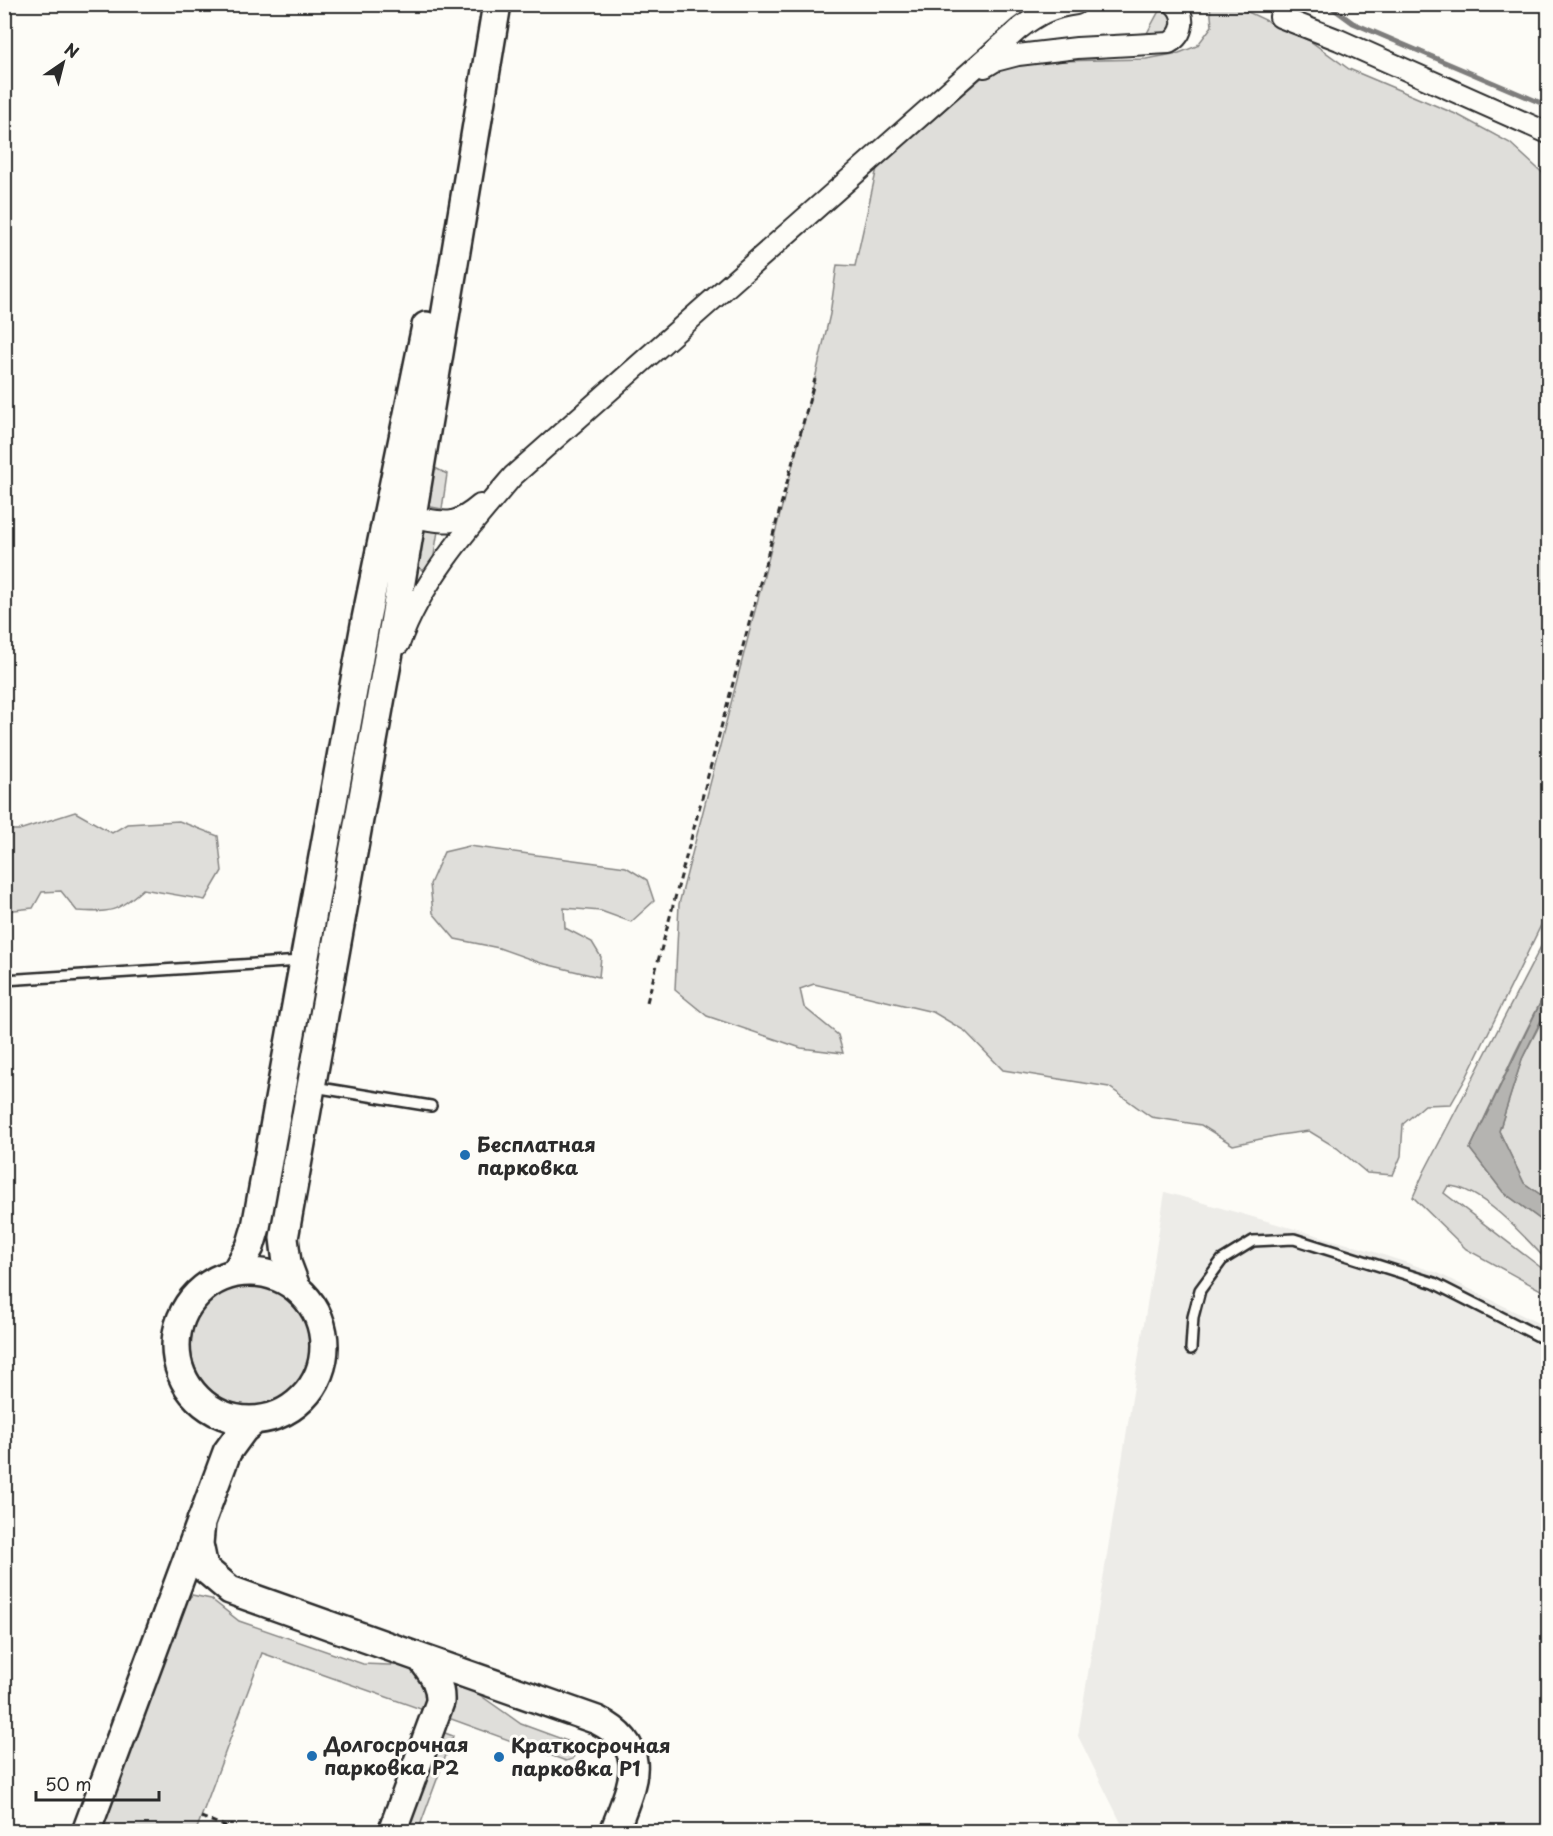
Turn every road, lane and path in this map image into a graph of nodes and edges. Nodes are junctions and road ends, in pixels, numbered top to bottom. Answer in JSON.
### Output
{"nodes":[{"id":1,"x":495,"y":4,"type":"edge"},
{"id":2,"x":1076,"y":4,"type":"edge"},
{"id":3,"x":1174,"y":4,"type":"edge"},
{"id":4,"x":1280,"y":17,"type":"dead end"},
{"id":5,"x":917,"y":120,"type":"junction"},
{"id":6,"x":1548,"y":133,"type":"edge"},
{"id":7,"x":815,"y":378,"type":"dead end"},
{"id":8,"x":513,"y":476,"type":"junction"},
{"id":9,"x":412,"y":517,"type":"junction"},
{"id":10,"x":366,"y":619,"type":"junction"},
{"id":11,"x":400,"y":625,"type":"junction"},
{"id":12,"x":305,"y":961,"type":"junction"},
{"id":13,"x":4,"y":980,"type":"edge"},
{"id":14,"x":647,"y":1002,"type":"dead end"},
{"id":15,"x":311,"y":1086,"type":"junction"},
{"id":16,"x":431,"y":1106,"type":"dead end"},
{"id":17,"x":235,"y":1273,"type":"junction"},
{"id":18,"x":296,"y":1287,"type":"junction"},
{"id":19,"x":1548,"y":1341,"type":"edge"},
{"id":20,"x":1191,"y":1349,"type":"dead end"},
{"id":21,"x":212,"y":1410,"type":"junction"},
{"id":22,"x":255,"y":1420,"type":"junction"},
{"id":23,"x":227,"y":1452,"type":"junction"},
{"id":24,"x":201,"y":1521,"type":"junction"},
{"id":25,"x":421,"y":1658,"type":"junction"},
{"id":26,"x":201,"y":1817,"type":"dead end"},
{"id":27,"x":86,"y":1832,"type":"edge"},
{"id":28,"x":240,"y":1832,"type":"edge"},
{"id":29,"x":392,"y":1832,"type":"edge"},
{"id":30,"x":614,"y":1832,"type":"edge"}],
"edges":[{"from":1,"to":9,"type":"main road"},
{"from":1,"to":10,"type":"main road"},
{"from":2,"to":5,"type":"street"},
{"from":3,"to":5,"type":"street"},
{"from":4,"to":6,"type":"street"},
{"from":5,"to":8,"type":"street"},
{"from":7,"to":14,"type":"path"},
{"from":8,"to":9,"type":"street"},
{"from":8,"to":11,"type":"street"},
{"from":9,"to":11,"type":"main road"},
{"from":10,"to":11,"type":"main road"},
{"from":10,"to":12,"type":"main road"},
{"from":11,"to":15,"type":"main road"},
{"from":12,"to":13,"type":"lane"},
{"from":12,"to":17,"type":"main road"},
{"from":15,"to":16,"type":"lane"},
{"from":15,"to":18,"type":"main road"},
{"from":17,"to":18,"type":"main road"},
{"from":17,"to":21,"type":"main road"},
{"from":18,"to":22,"type":"main road"},
{"from":19,"to":20,"type":"lane"},
{"from":21,"to":22,"type":"main road"},
{"from":21,"to":23,"type":"main road"},
{"from":22,"to":23,"type":"main road"},
{"from":23,"to":24,"type":"main road"},
{"from":24,"to":25,"type":"main road"},
{"from":24,"to":27,"type":"main road"},
{"from":25,"to":29,"type":"main road"},
{"from":25,"to":30,"type":"main road"},
{"from":26,"to":28,"type":"path"}]}
